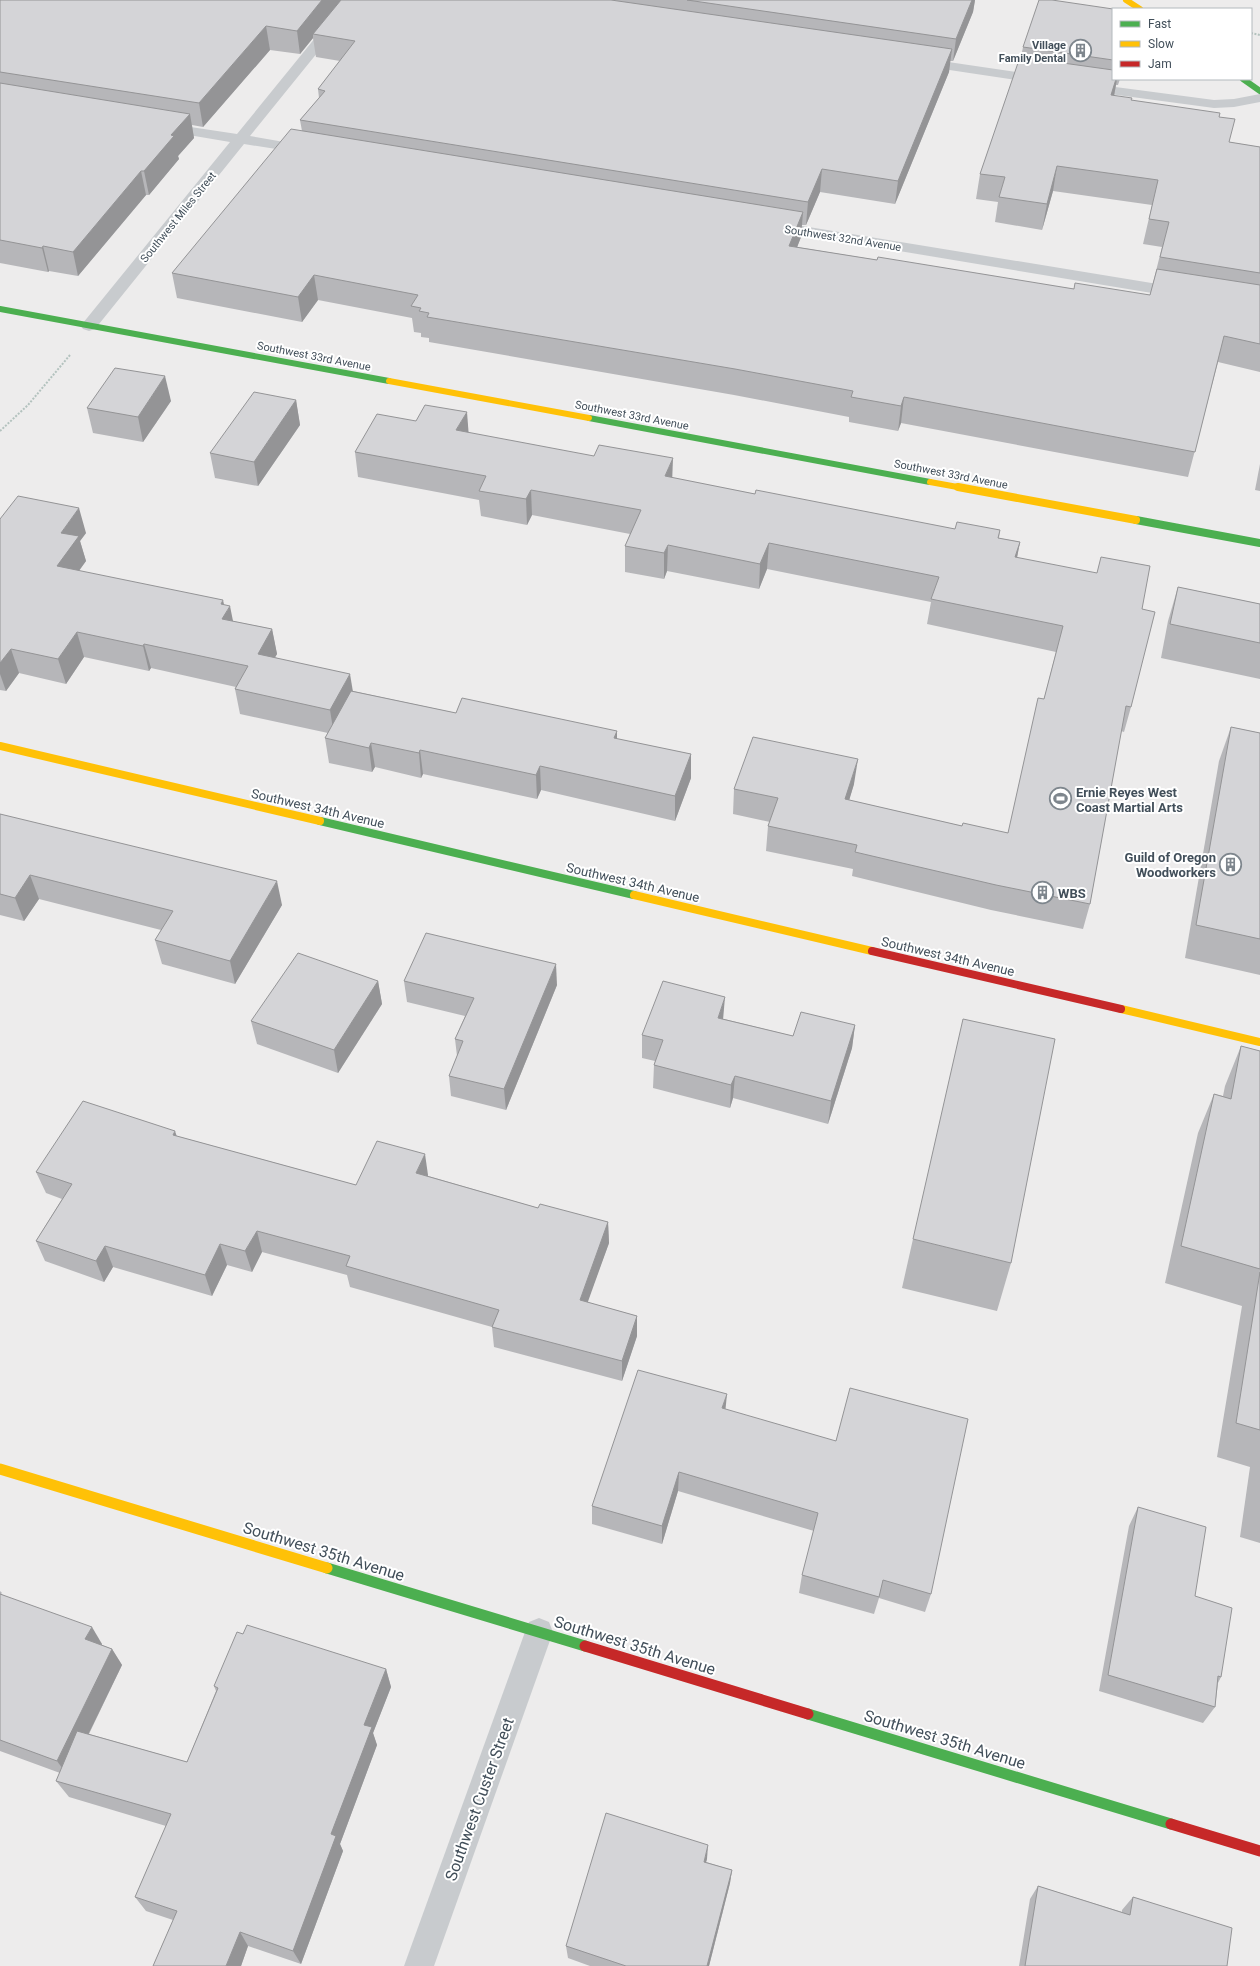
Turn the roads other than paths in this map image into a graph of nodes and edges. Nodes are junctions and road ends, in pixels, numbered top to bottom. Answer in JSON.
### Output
{"nodes":[{"id":1,"x":353,"y":0,"type":"edge"},
{"id":2,"x":1126,"y":0,"type":"edge"},
{"id":3,"x":1138,"y":8,"type":"edge"},
{"id":4,"x":905,"y":60,"type":"edge"},
{"id":5,"x":1244,"y":80,"type":"edge"},
{"id":6,"x":1058,"y":83,"type":"edge"},
{"id":7,"x":1073,"y":85,"type":"edge"},
{"id":8,"x":1260,"y":91,"type":"edge"},
{"id":9,"x":1260,"y":98,"type":"edge"},
{"id":10,"x":148,"y":124,"type":"edge"},
{"id":11,"x":241,"y":139,"type":"junction"},
{"id":12,"x":320,"y":152,"type":"edge"},
{"id":13,"x":759,"y":224,"type":"edge"},
{"id":14,"x":1198,"y":296,"type":"edge"},
{"id":15,"x":0,"y":309,"type":"edge"},
{"id":16,"x":89,"y":326,"type":"junction"},
{"id":17,"x":1260,"y":543,"type":"edge"},
{"id":18,"x":0,"y":746,"type":"edge"},
{"id":19,"x":1260,"y":1042,"type":"edge"},
{"id":20,"x":0,"y":1469,"type":"edge"},
{"id":21,"x":539,"y":1632,"type":"junction"},
{"id":22,"x":1260,"y":1851,"type":"edge"},
{"id":23,"x":419,"y":1966,"type":"edge"}],
"edges":[{"from":1,"to":11,"type":"street","name":"Southwest Miles Street"},
{"from":2,"to":3,"type":"street"},
{"from":4,"to":6,"type":"street"},
{"from":5,"to":8,"type":"street"},
{"from":7,"to":9,"type":"street"},
{"from":10,"to":11,"type":"street"},
{"from":11,"to":12,"type":"street"},
{"from":11,"to":16,"type":"street","name":"Southwest Miles Street"},
{"from":13,"to":14,"type":"street","name":"Southwest 32nd Avenue"},
{"from":15,"to":16,"type":"street","name":"Southwest 33rd Avenue"},
{"from":16,"to":17,"type":"street","name":"Southwest 33rd Avenue"},
{"from":18,"to":19,"type":"street","name":"Southwest 34th Avenue"},
{"from":20,"to":21,"type":"street","name":"Southwest 35th Avenue"},
{"from":21,"to":22,"type":"street","name":"Southwest 35th Avenue"},
{"from":21,"to":23,"type":"street","name":"Southwest Custer Street"}]}
